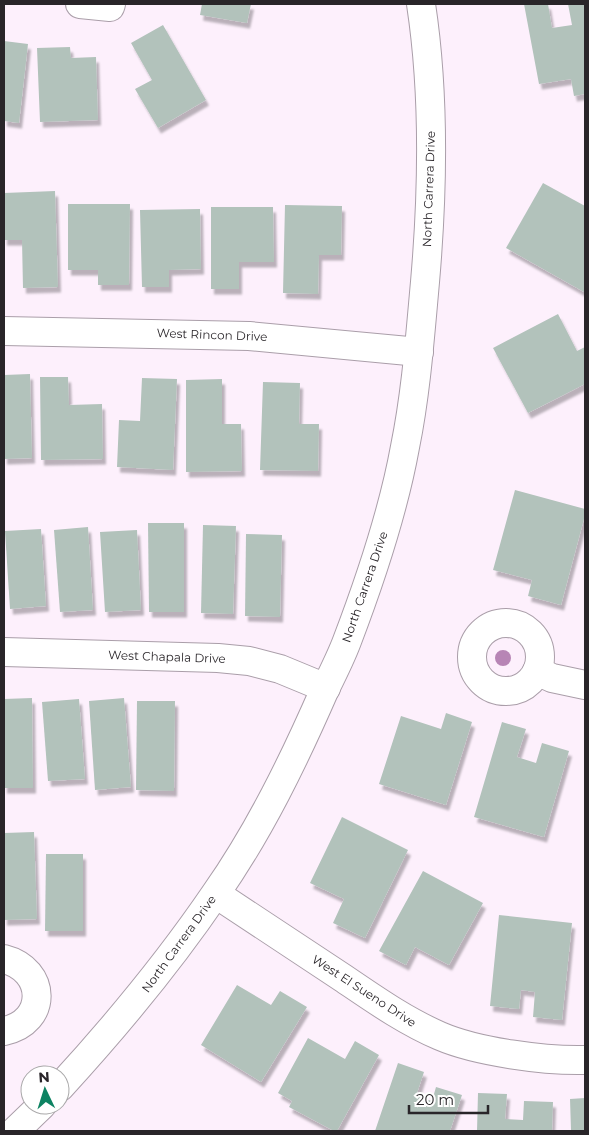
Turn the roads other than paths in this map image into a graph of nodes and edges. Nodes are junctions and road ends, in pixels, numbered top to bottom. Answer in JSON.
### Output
{"nodes":[{"id":1,"x":80,"y":4,"type":"edge"},
{"id":2,"x":421,"y":4,"type":"edge"},
{"id":3,"x":111,"y":5,"type":"edge"},
{"id":4,"x":4,"y":331,"type":"edge"},
{"id":5,"x":419,"y":352,"type":"junction"},
{"id":6,"x":4,"y":652,"type":"edge"},
{"id":7,"x":537,"y":671,"type":"dead end"},
{"id":8,"x":585,"y":685,"type":"edge"},
{"id":9,"x":326,"y":688,"type":"junction"},
{"id":10,"x":216,"y":894,"type":"junction"},
{"id":11,"x":4,"y":958,"type":"edge"},
{"id":12,"x":4,"y":1031,"type":"edge"},
{"id":13,"x":585,"y":1060,"type":"edge"},
{"id":14,"x":70,"y":1076,"type":"edge"},
{"id":15,"x":32,"y":1115,"type":"edge"},
{"id":16,"x":15,"y":1131,"type":"edge"}],
"edges":[{"from":1,"to":3,"type":"street"},
{"from":2,"to":5,"type":"street","name":"North Carrera Drive"},
{"from":4,"to":5,"type":"street","name":"West Rincon Drive"},
{"from":5,"to":9,"type":"street","name":"North Carrera Drive"},
{"from":6,"to":9,"type":"street","name":"West Chapala Drive"},
{"from":7,"to":8,"type":"street"},
{"from":9,"to":10,"type":"street","name":"North Carrera Drive"},
{"from":10,"to":13,"type":"street","name":"West El Sueno Drive"},
{"from":10,"to":14,"type":"street","name":"North Carrera Drive"},
{"from":11,"to":12,"type":"street"},
{"from":15,"to":16,"type":"street"}]}
